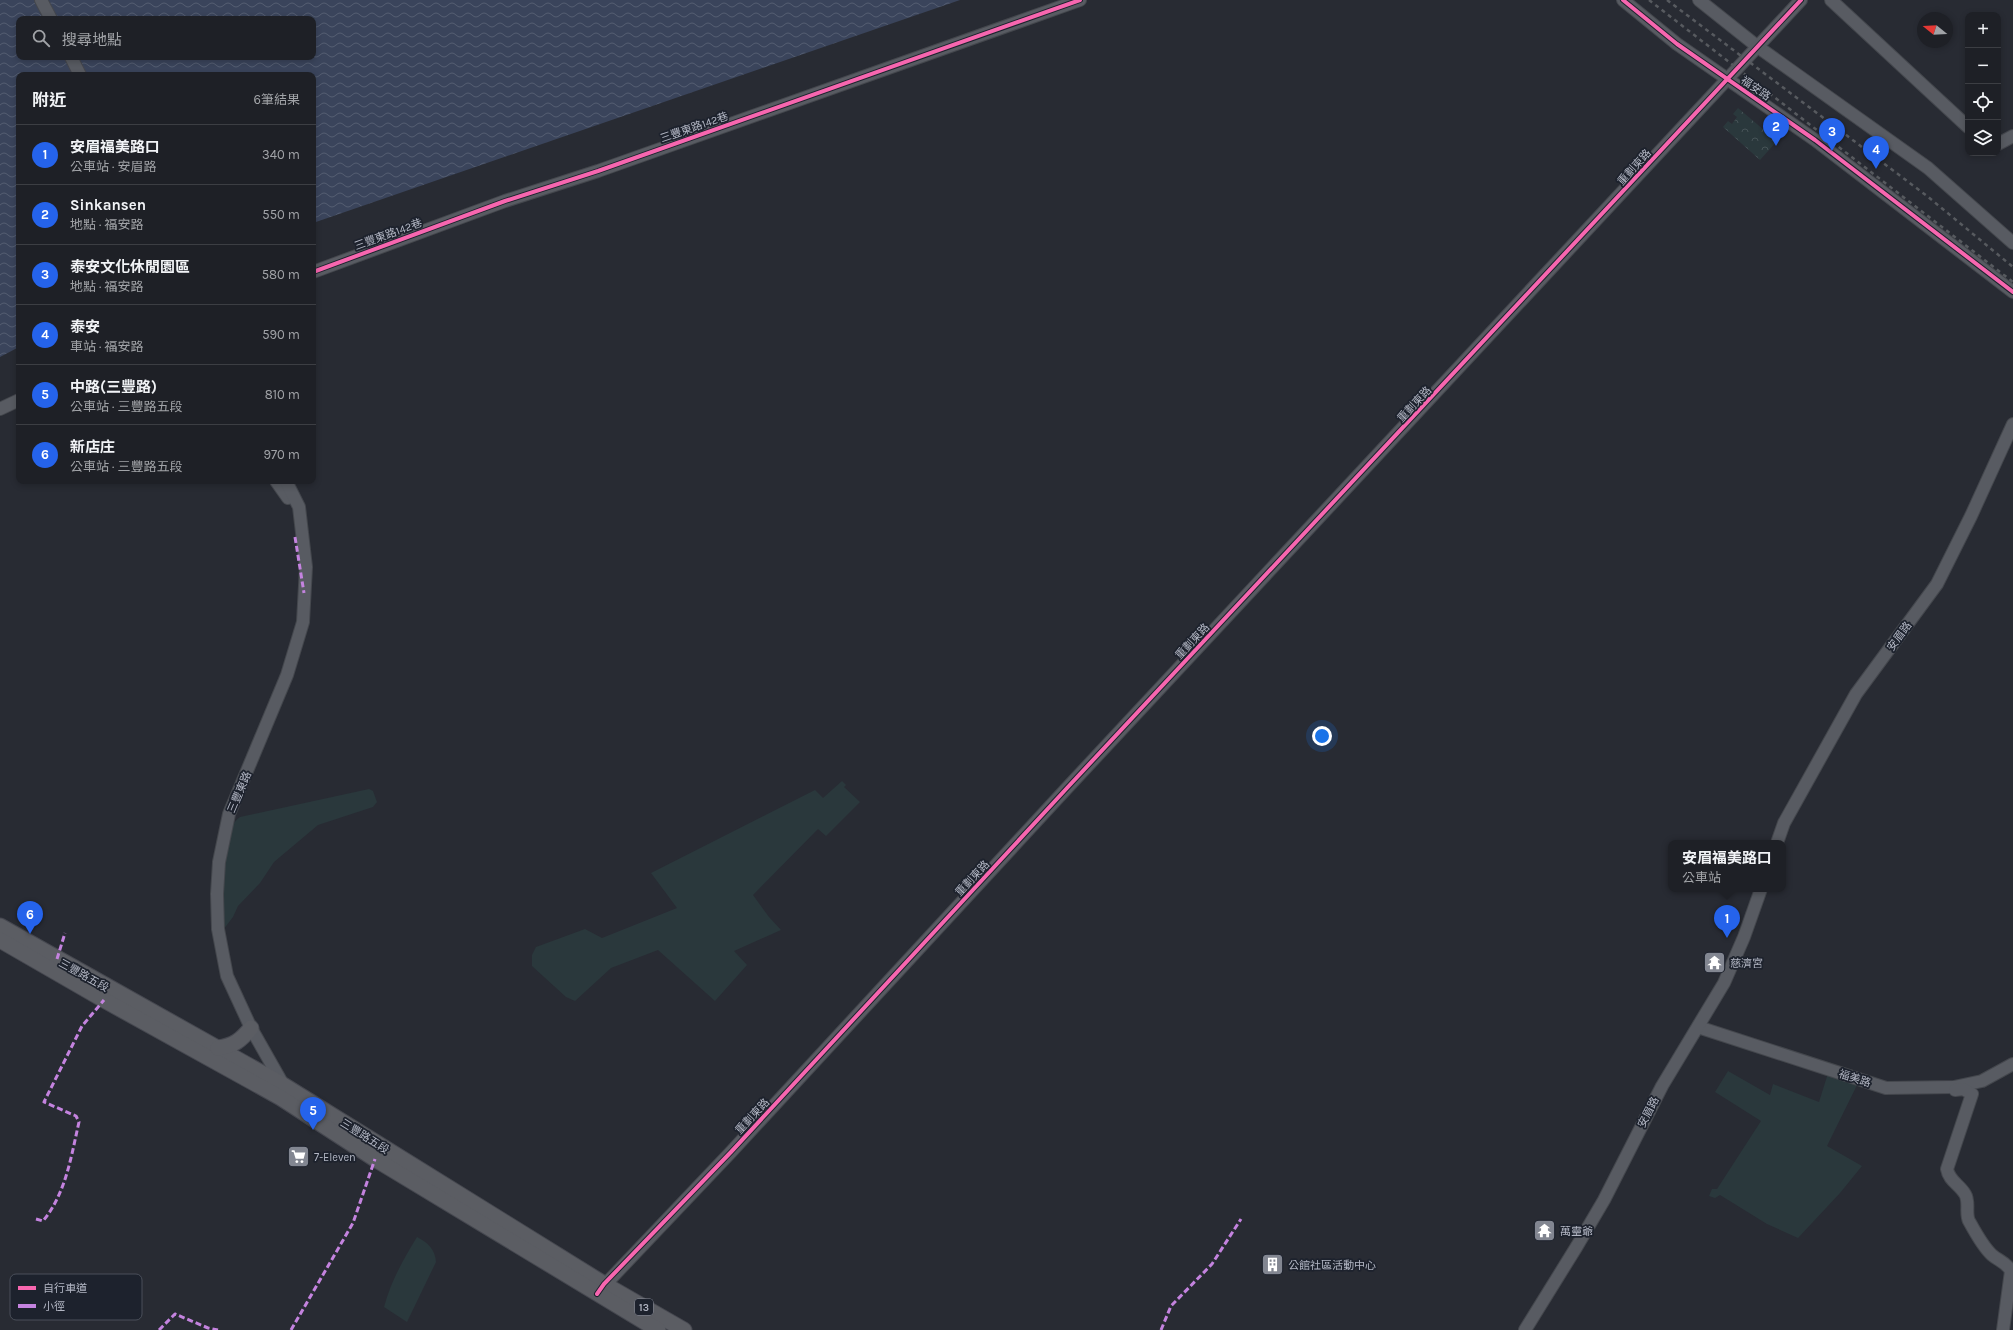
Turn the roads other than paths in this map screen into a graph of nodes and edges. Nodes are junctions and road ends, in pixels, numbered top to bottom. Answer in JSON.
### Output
{"nodes":[{"id":1,"x":41,"y":0,"type":"edge"},
{"id":2,"x":1080,"y":0,"type":"edge"},
{"id":3,"x":1623,"y":0,"type":"edge"},
{"id":4,"x":1699,"y":0,"type":"edge"},
{"id":5,"x":1801,"y":0,"type":"edge"},
{"id":6,"x":1831,"y":0,"type":"edge"},
{"id":7,"x":49,"y":16,"type":"edge"},
{"id":8,"x":1758,"y":47,"type":"junction"},
{"id":9,"x":72,"y":60,"type":"edge"},
{"id":10,"x":78,"y":72,"type":"edge"},
{"id":11,"x":1727,"y":80,"type":"junction"},
{"id":12,"x":1965,"y":124,"type":"edge"},
{"id":13,"x":2013,"y":136,"type":"edge"},
{"id":14,"x":2001,"y":142,"type":"edge"},
{"id":15,"x":2013,"y":244,"type":"edge"},
{"id":16,"x":316,"y":271,"type":"edge"},
{"id":17,"x":2013,"y":292,"type":"edge"},
{"id":18,"x":16,"y":401,"type":"edge"},
{"id":19,"x":0,"y":409,"type":"edge"},
{"id":20,"x":2013,"y":424,"type":"edge"},
{"id":21,"x":278,"y":484,"type":"edge"},
{"id":22,"x":288,"y":484,"type":"edge"},
{"id":23,"x":299,"y":507,"type":"junction"},
{"id":24,"x":1778,"y":840,"type":"edge"},
{"id":25,"x":1760,"y":892,"type":"edge"},
{"id":26,"x":0,"y":926,"type":"edge"},
{"id":27,"x":0,"y":940,"type":"edge"},
{"id":28,"x":1698,"y":1027,"type":"junction"},
{"id":29,"x":251,"y":1028,"type":"junction"},
{"id":30,"x":218,"y":1048,"type":"junction"},
{"id":31,"x":2013,"y":1064,"type":"edge"},
{"id":32,"x":1950,"y":1088,"type":"junction"},
{"id":33,"x":283,"y":1092,"type":"junction"},
{"id":34,"x":601,"y":1289,"type":"junction"},
{"id":35,"x":658,"y":1330,"type":"edge"},
{"id":36,"x":684,"y":1330,"type":"edge"},
{"id":37,"x":1525,"y":1330,"type":"edge"},
{"id":38,"x":2003,"y":1330,"type":"edge"}],
"edges":[{"from":1,"to":7,"type":"street"},
{"from":2,"to":16,"type":"street","name":"三豐東路142巷"},
{"from":3,"to":11,"type":"street","name":"福安路"},
{"from":4,"to":8,"type":"street"},
{"from":5,"to":8,"type":"street","name":"重劃東路"},
{"from":6,"to":12,"type":"street"},
{"from":8,"to":11,"type":"street","name":"重劃東路"},
{"from":8,"to":15,"type":"street"},
{"from":9,"to":10,"type":"street"},
{"from":11,"to":17,"type":"street","name":"福安路"},
{"from":11,"to":34,"type":"street","name":"重劃東路"},
{"from":13,"to":14,"type":"street"},
{"from":18,"to":19,"type":"street"},
{"from":20,"to":24,"type":"street","name":"安眉路"},
{"from":21,"to":23,"type":"street"},
{"from":22,"to":23,"type":"street","name":"三豐東路"},
{"from":23,"to":29,"type":"street","name":"三豐東路"},
{"from":25,"to":28,"type":"street","name":"安眉路"},
{"from":26,"to":30,"type":"main road","name":"三豐路五段","number":"13"},
{"from":27,"to":33,"type":"main road","name":"三豐路五段","number":"13"},
{"from":28,"to":32,"type":"street","name":"福美路"},
{"from":28,"to":37,"type":"street","name":"安眉路"},
{"from":29,"to":30,"type":"main road"},
{"from":29,"to":33,"type":"street","name":"三豐東路"},
{"from":30,"to":33,"type":"main road","name":"三豐路五段","number":"13"},
{"from":31,"to":32,"type":"street","name":"福美路"},
{"from":32,"to":38,"type":"street"},
{"from":33,"to":34,"type":"main road","name":"三豐路五段","number":"13"},
{"from":34,"to":35,"type":"main road","name":"三豐路五段","number":"13"},
{"from":34,"to":36,"type":"main road","name":"三豐路五段","number":"13"}]}
